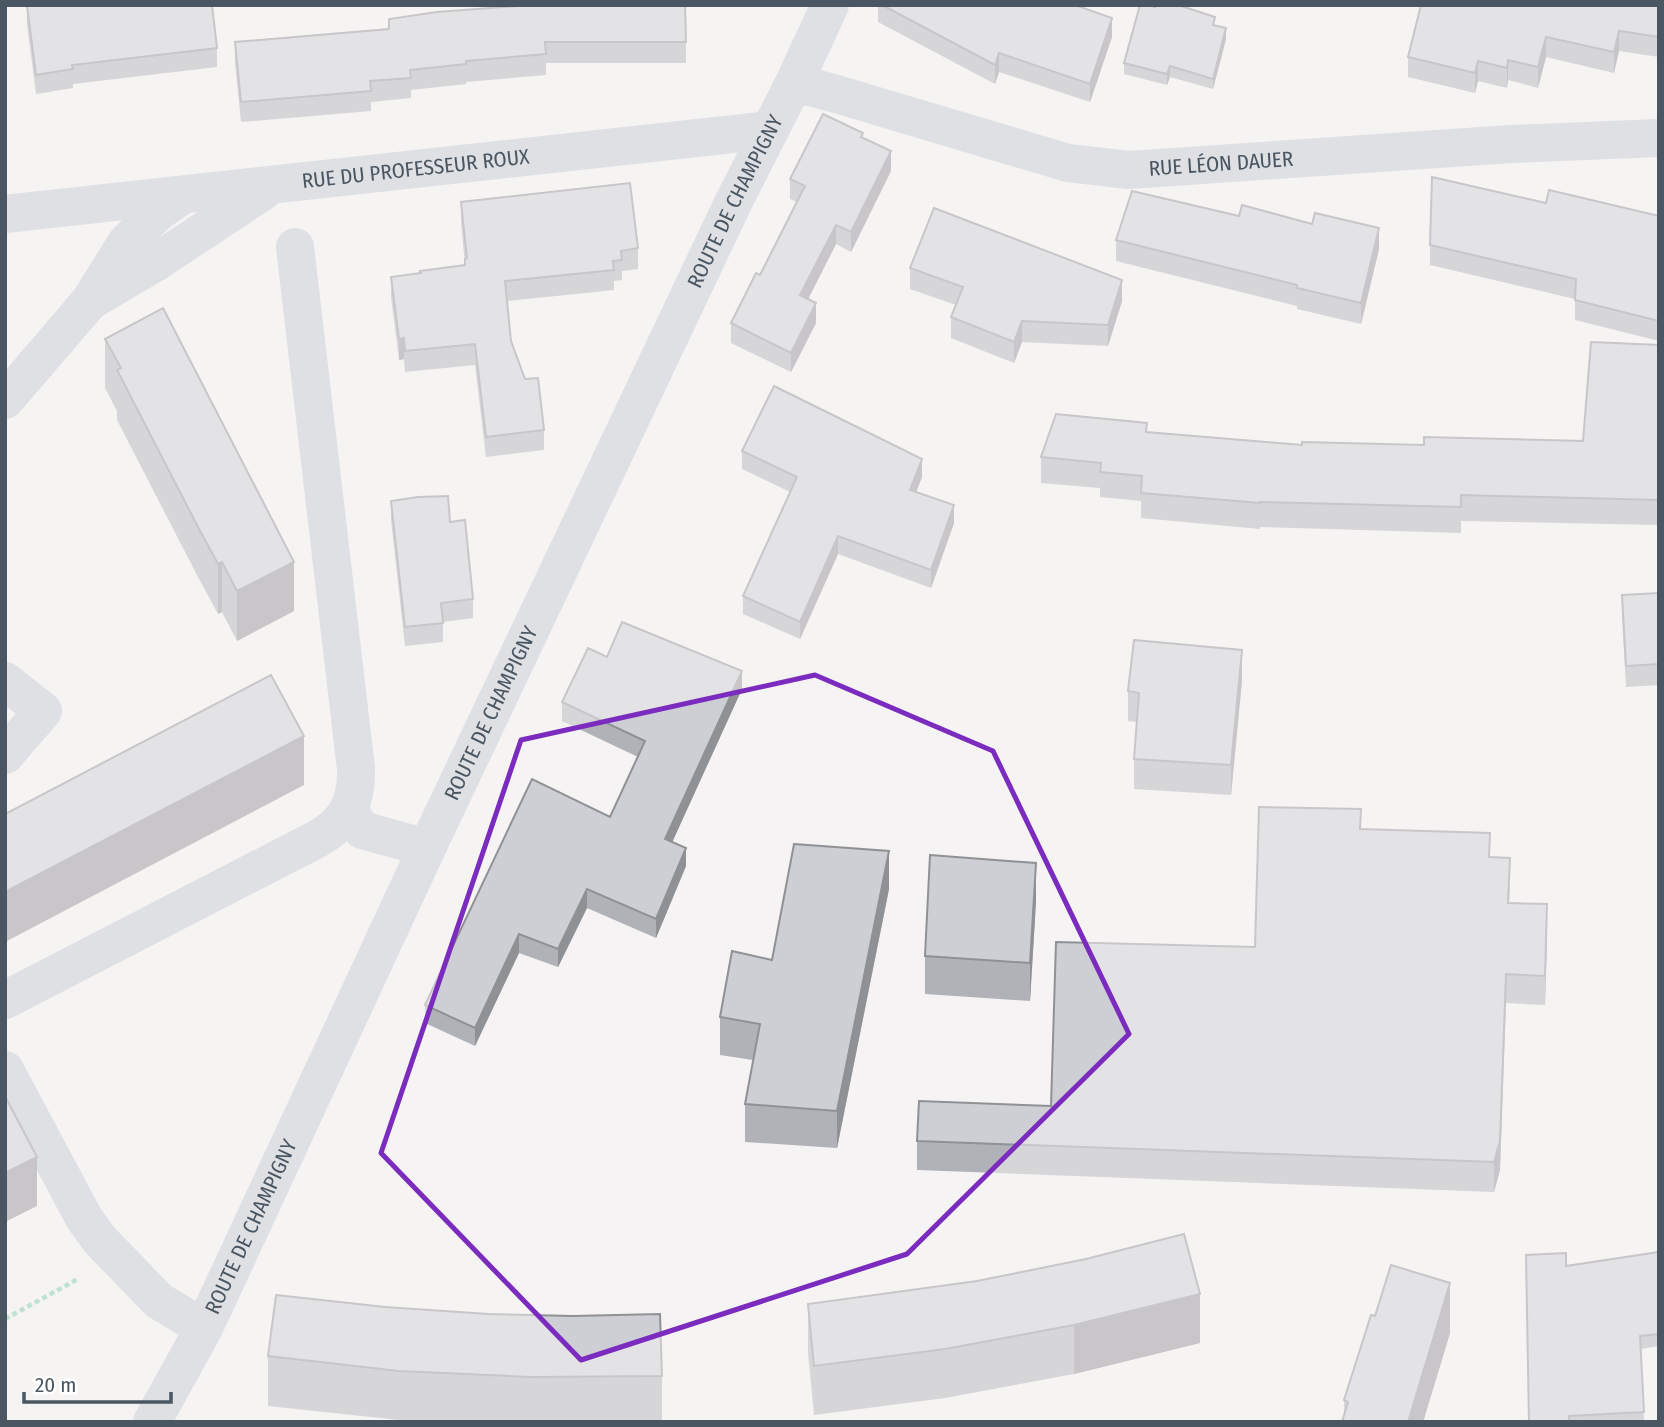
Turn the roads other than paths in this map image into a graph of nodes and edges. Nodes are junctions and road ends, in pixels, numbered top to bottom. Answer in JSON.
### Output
{"nodes":[{"id":1,"x":830,"y":5,"type":"edge"},
{"id":2,"x":794,"y":83,"type":"junction"},
{"id":3,"x":770,"y":130,"type":"junction"},
{"id":4,"x":1659,"y":138,"type":"edge"},
{"id":5,"x":271,"y":186,"type":"junction"},
{"id":6,"x":183,"y":195,"type":"junction"},
{"id":7,"x":62,"y":208,"type":"junction"},
{"id":8,"x":5,"y":214,"type":"edge"},
{"id":9,"x":295,"y":247,"type":"dead end"},
{"id":10,"x":142,"y":252,"type":"junction"},
{"id":11,"x":5,"y":400,"type":"edge"},
{"id":12,"x":5,"y":681,"type":"edge"},
{"id":13,"x":5,"y":755,"type":"edge"},
{"id":14,"x":350,"y":808,"type":"junction"},
{"id":15,"x":427,"y":848,"type":"junction"},
{"id":16,"x":5,"y":1000,"type":"edge"},
{"id":17,"x":5,"y":1070,"type":"edge"},
{"id":18,"x":204,"y":1328,"type":"junction"},
{"id":19,"x":152,"y":1422,"type":"edge"}],
"edges":[{"from":1,"to":2,"type":"street","name":"ROUTE DE CHAMPIGNY"},
{"from":2,"to":3,"type":"street","name":"ROUTE DE CHAMPIGNY"},
{"from":2,"to":4,"type":"street","name":"RUE LÉON DAUER"},
{"from":3,"to":5,"type":"street","name":"RUE DU PROFESSEUR ROUX"},
{"from":3,"to":15,"type":"street","name":"ROUTE DE CHAMPIGNY"},
{"from":5,"to":6,"type":"street","name":"RUE DU PROFESSEUR ROUX"},
{"from":5,"to":10,"type":"street"},
{"from":6,"to":7,"type":"street","name":"RUE DU PROFESSEUR ROUX"},
{"from":6,"to":10,"type":"street"},
{"from":7,"to":8,"type":"street","name":"RUE DU PROFESSEUR ROUX"},
{"from":7,"to":10,"type":"street"},
{"from":9,"to":14,"type":"street"},
{"from":10,"to":11,"type":"street"},
{"from":12,"to":13,"type":"street"},
{"from":14,"to":15,"type":"street"},
{"from":14,"to":16,"type":"street"},
{"from":15,"to":18,"type":"street","name":"ROUTE DE CHAMPIGNY"},
{"from":17,"to":18,"type":"street"},
{"from":18,"to":19,"type":"street","name":"ROUTE DE CHAMPIGNY"}]}
